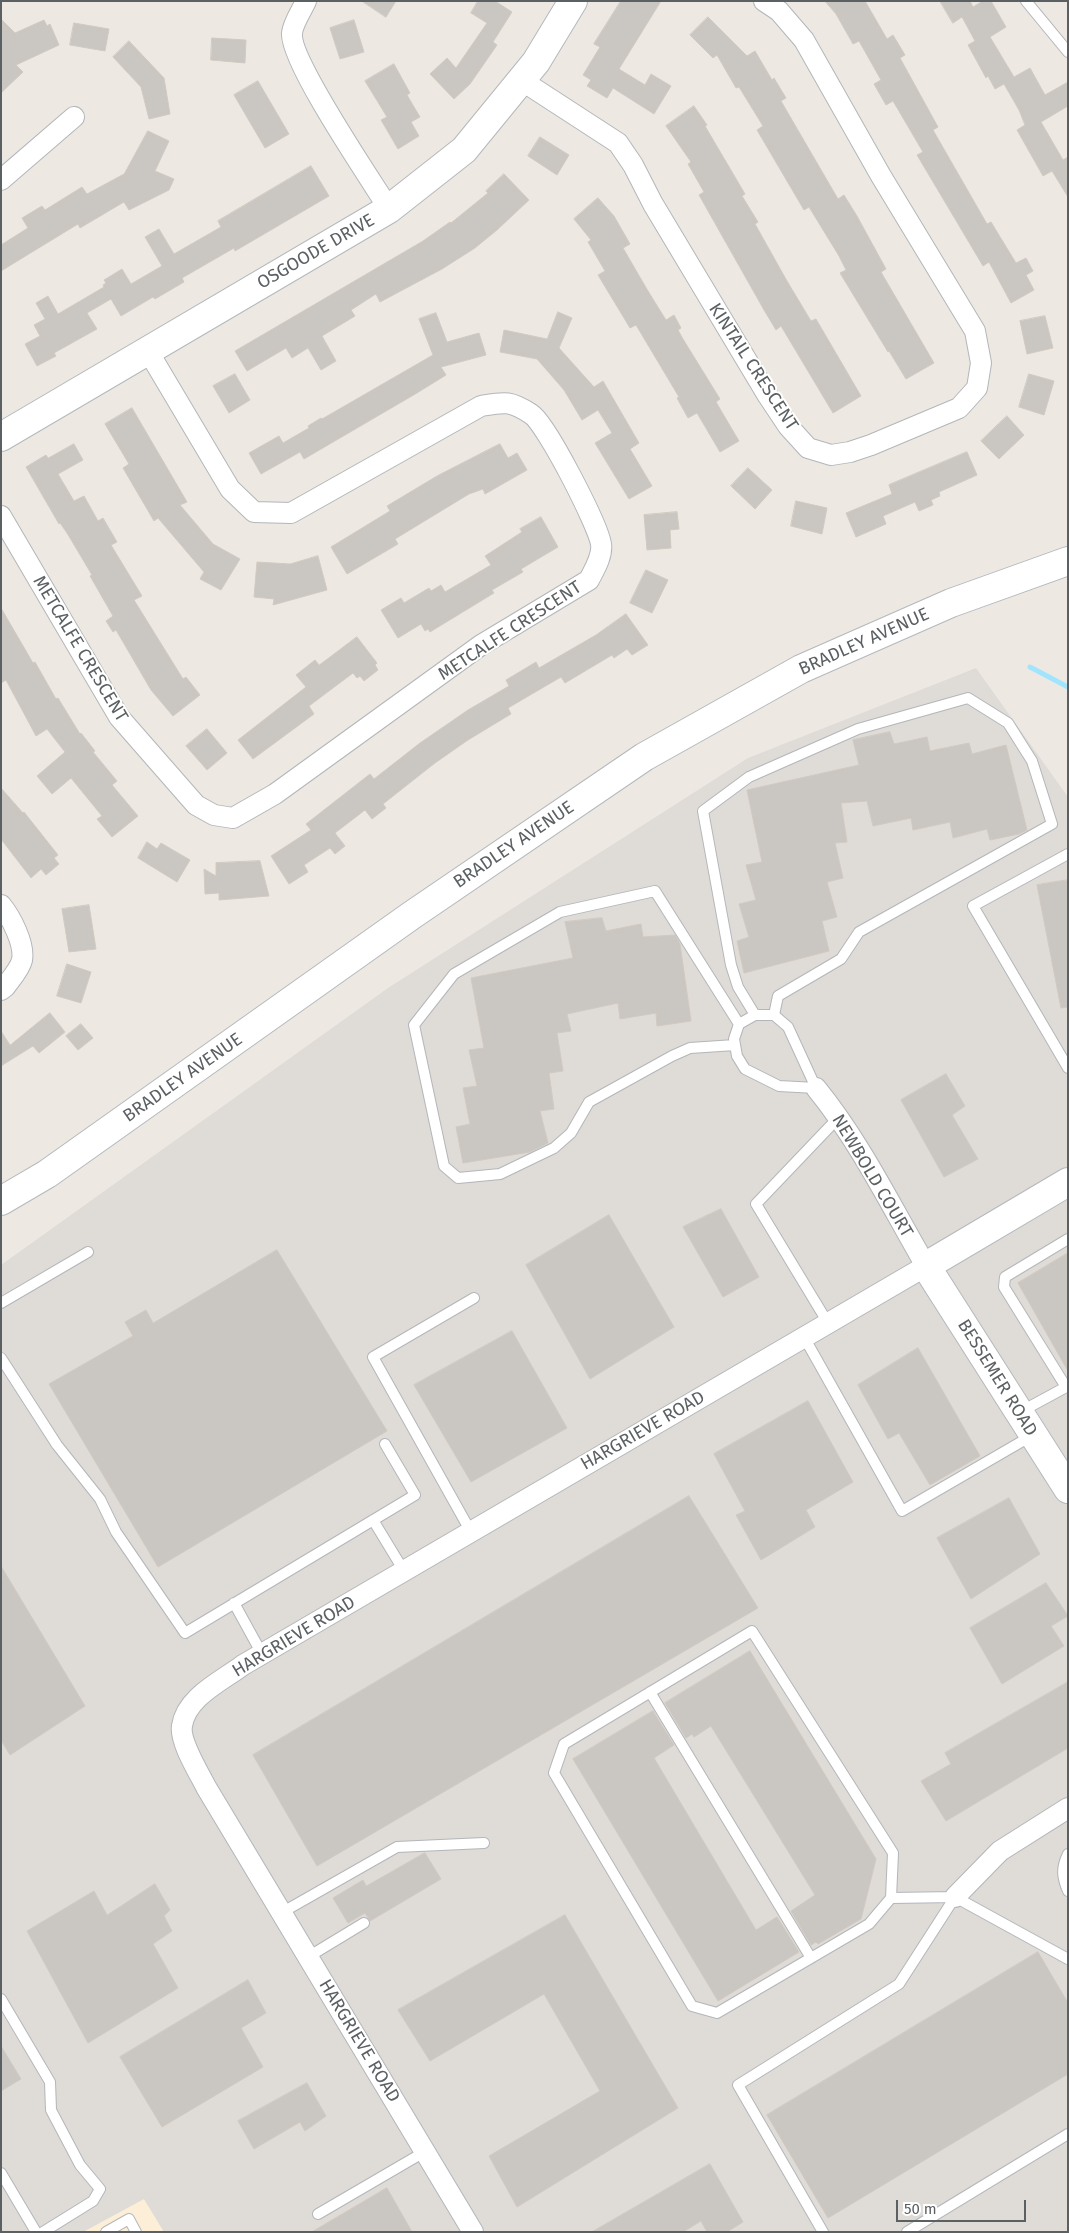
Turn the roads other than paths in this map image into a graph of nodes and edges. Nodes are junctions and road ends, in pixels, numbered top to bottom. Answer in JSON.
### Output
{"nodes":[{"id":1,"x":306,"y":1,"type":"edge"},
{"id":2,"x":573,"y":1,"type":"edge"},
{"id":3,"x":764,"y":1,"type":"edge"},
{"id":4,"x":1026,"y":1,"type":"edge"},
{"id":5,"x":1068,"y":52,"type":"edge"},
{"id":6,"x":521,"y":80,"type":"junction"},
{"id":7,"x":74,"y":117,"type":"dead end"},
{"id":8,"x":1,"y":180,"type":"edge"},
{"id":9,"x":389,"y":209,"type":"junction"},
{"id":10,"x":148,"y":351,"type":"junction"},
{"id":11,"x":1,"y":437,"type":"edge"},
{"id":12,"x":1,"y":516,"type":"edge"},
{"id":13,"x":1068,"y":561,"type":"edge"},
{"id":14,"x":1068,"y":854,"type":"edge"},
{"id":15,"x":1,"y":905,"type":"edge"},
{"id":16,"x":1,"y":990,"type":"edge"},
{"id":17,"x":755,"y":1015,"type":"junction"},
{"id":18,"x":774,"y":1015,"type":"junction"},
{"id":19,"x":739,"y":1024,"type":"junction"},
{"id":20,"x":735,"y":1045,"type":"junction"},
{"id":21,"x":1068,"y":1068,"type":"edge"},
{"id":22,"x":816,"y":1088,"type":"junction"},
{"id":23,"x":838,"y":1118,"type":"junction"},
{"id":24,"x":1068,"y":1182,"type":"edge"},
{"id":25,"x":1,"y":1201,"type":"edge"},
{"id":26,"x":1068,"y":1239,"type":"edge"},
{"id":27,"x":88,"y":1252,"type":"dead end"},
{"id":28,"x":926,"y":1266,"type":"junction"},
{"id":29,"x":474,"y":1298,"type":"dead end"},
{"id":30,"x":1,"y":1303,"type":"edge"},
{"id":31,"x":828,"y":1323,"type":"junction"},
{"id":32,"x":804,"y":1337,"type":"junction"},
{"id":33,"x":1,"y":1358,"type":"edge"},
{"id":34,"x":1067,"y":1386,"type":"edge"},
{"id":35,"x":1019,"y":1412,"type":"junction"},
{"id":36,"x":1033,"y":1435,"type":"junction"},
{"id":37,"x":385,"y":1444,"type":"dead end"},
{"id":38,"x":1064,"y":1474,"type":"edge"},
{"id":39,"x":373,"y":1520,"type":"junction"},
{"id":40,"x":471,"y":1532,"type":"junction"},
{"id":41,"x":404,"y":1571,"type":"junction"},
{"id":42,"x":234,"y":1604,"type":"junction"},
{"id":43,"x":262,"y":1654,"type":"junction"},
{"id":44,"x":650,"y":1692,"type":"junction"},
{"id":45,"x":1068,"y":1808,"type":"edge"},
{"id":46,"x":484,"y":1842,"type":"dead end"},
{"id":47,"x":1068,"y":1854,"type":"edge"},
{"id":48,"x":1068,"y":1891,"type":"edge"},
{"id":49,"x":955,"y":1897,"type":"junction"},
{"id":50,"x":891,"y":1898,"type":"junction"},
{"id":51,"x":282,"y":1913,"type":"junction"},
{"id":52,"x":364,"y":1923,"type":"dead end"},
{"id":53,"x":308,"y":1957,"type":"junction"},
{"id":54,"x":811,"y":1958,"type":"junction"},
{"id":55,"x":1068,"y":1959,"type":"edge"},
{"id":56,"x":1,"y":1999,"type":"edge"},
{"id":57,"x":1068,"y":2134,"type":"edge"},
{"id":58,"x":426,"y":2151,"type":"junction"},
{"id":59,"x":1,"y":2172,"type":"edge"},
{"id":60,"x":318,"y":2214,"type":"dead end"},
{"id":61,"x":36,"y":2232,"type":"edge"},
{"id":62,"x":43,"y":2232,"type":"edge"},
{"id":63,"x":106,"y":2232,"type":"edge"},
{"id":64,"x":136,"y":2232,"type":"edge"},
{"id":65,"x":474,"y":2232,"type":"edge"},
{"id":66,"x":823,"y":2232,"type":"edge"},
{"id":67,"x":907,"y":2232,"type":"edge"}],
"edges":[{"from":1,"to":9,"type":"street"},
{"from":2,"to":6,"type":"main road","name":"OSGOODE DRIVE"},
{"from":3,"to":6,"type":"street","name":"KINTAIL CRESCENT"},
{"from":4,"to":5,"type":"lane"},
{"from":6,"to":9,"type":"main road","name":"OSGOODE DRIVE"},
{"from":7,"to":8,"type":"street"},
{"from":9,"to":10,"type":"main road","name":"OSGOODE DRIVE"},
{"from":10,"to":11,"type":"main road","name":"OSGOODE DRIVE"},
{"from":10,"to":12,"type":"street","name":"METCALFE CRESCENT"},
{"from":13,"to":25,"type":"main road","name":"BRADLEY AVENUE"},
{"from":14,"to":21,"type":"lane"},
{"from":15,"to":16,"type":"street"},
{"from":17,"to":18,"type":"lane"},
{"from":17,"to":18,"type":"lane"},
{"from":17,"to":19,"type":"lane"},
{"from":18,"to":22,"type":"lane"},
{"from":19,"to":20,"type":"lane"},
{"from":19,"to":20,"type":"lane"},
{"from":20,"to":22,"type":"lane"},
{"from":22,"to":23,"type":"street","name":"NEWBOLD COURT"},
{"from":23,"to":28,"type":"street","name":"NEWBOLD COURT"},
{"from":23,"to":31,"type":"lane"},
{"from":24,"to":28,"type":"main road"},
{"from":26,"to":34,"type":"lane"},
{"from":27,"to":30,"type":"lane"},
{"from":28,"to":31,"type":"street","name":"HARGRIEVE ROAD"},
{"from":28,"to":35,"type":"main road","name":"BESSEMER ROAD"},
{"from":29,"to":40,"type":"lane"},
{"from":31,"to":32,"type":"street","name":"HARGRIEVE ROAD"},
{"from":32,"to":36,"type":"lane"},
{"from":32,"to":40,"type":"street","name":"HARGRIEVE ROAD"},
{"from":33,"to":42,"type":"lane"},
{"from":34,"to":35,"type":"lane"},
{"from":35,"to":36,"type":"main road","name":"BESSEMER ROAD"},
{"from":36,"to":38,"type":"main road","name":"BESSEMER ROAD"},
{"from":37,"to":39,"type":"lane"},
{"from":39,"to":41,"type":"lane"},
{"from":39,"to":42,"type":"lane"},
{"from":40,"to":41,"type":"street","name":"HARGRIEVE ROAD"},
{"from":41,"to":43,"type":"street","name":"HARGRIEVE ROAD"},
{"from":42,"to":43,"type":"lane"},
{"from":43,"to":51,"type":"street","name":"HARGRIEVE ROAD"},
{"from":44,"to":50,"type":"lane"},
{"from":44,"to":54,"type":"lane"},
{"from":44,"to":54,"type":"lane"},
{"from":45,"to":49,"type":"street"},
{"from":46,"to":51,"type":"lane"},
{"from":47,"to":48,"type":"lane"},
{"from":49,"to":50,"type":"lane"},
{"from":49,"to":55,"type":"lane"},
{"from":49,"to":66,"type":"lane"},
{"from":50,"to":54,"type":"lane"},
{"from":51,"to":53,"type":"street","name":"HARGRIEVE ROAD"},
{"from":52,"to":53,"type":"lane"},
{"from":53,"to":58,"type":"street","name":"HARGRIEVE ROAD"},
{"from":56,"to":62,"type":"lane"},
{"from":57,"to":67,"type":"lane"},
{"from":58,"to":60,"type":"lane"},
{"from":58,"to":65,"type":"street","name":"HARGRIEVE ROAD"},
{"from":59,"to":61,"type":"lane"},
{"from":63,"to":64,"type":"lane"}]}
